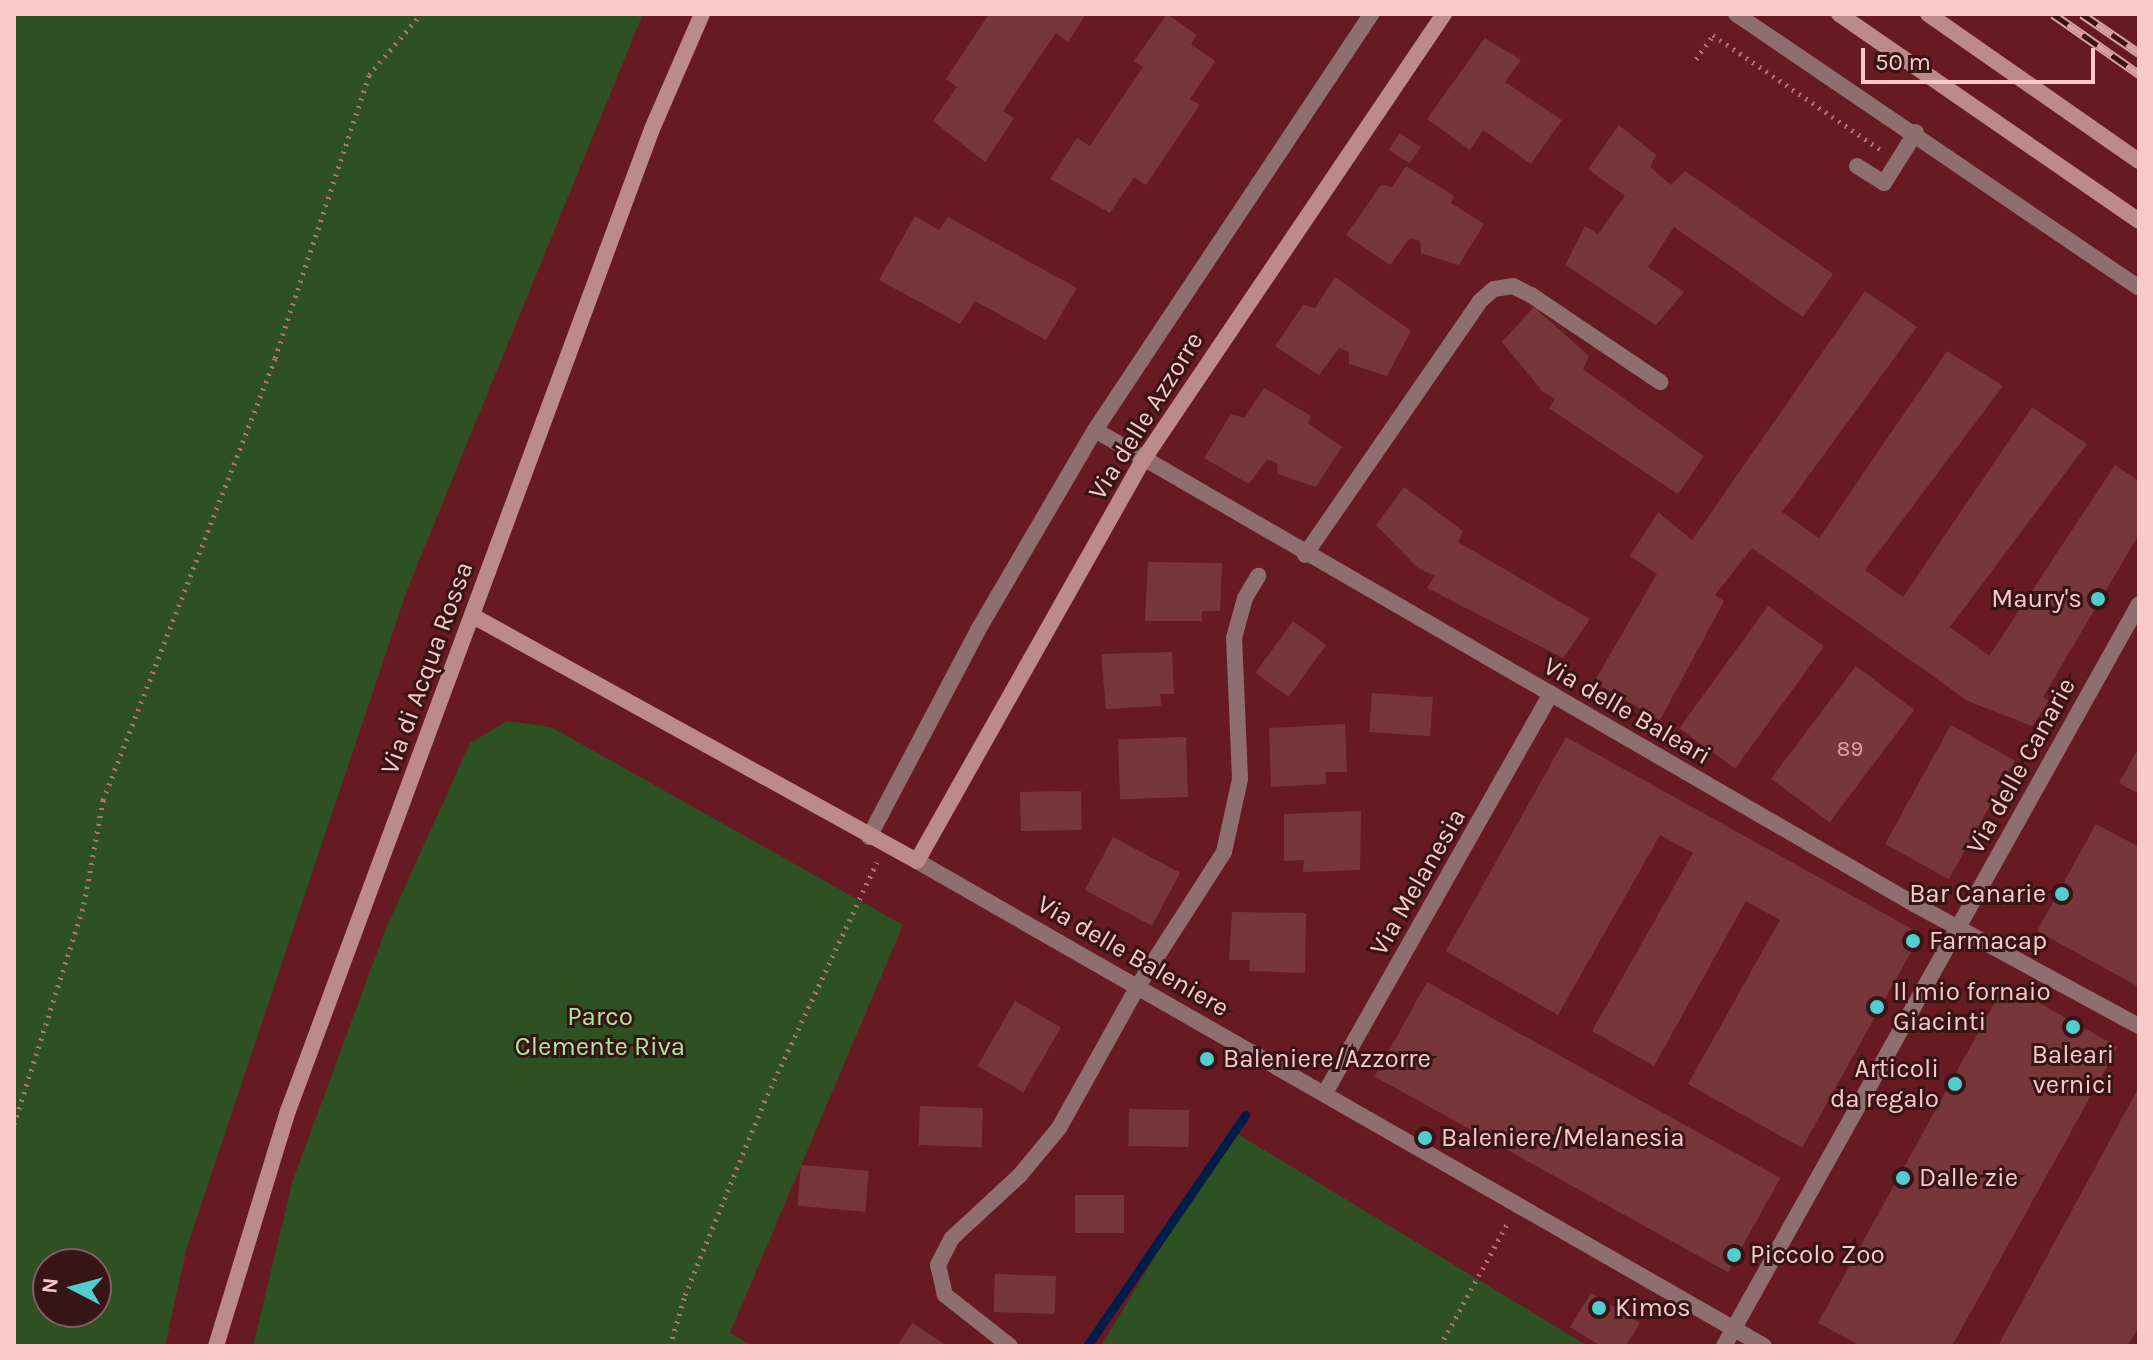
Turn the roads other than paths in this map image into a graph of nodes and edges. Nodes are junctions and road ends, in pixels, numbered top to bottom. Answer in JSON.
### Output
{"nodes":[{"id":1,"x":702,"y":14,"type":"edge"},
{"id":2,"x":1371,"y":14,"type":"edge"},
{"id":3,"x":1444,"y":14,"type":"edge"},
{"id":4,"x":1736,"y":14,"type":"edge"},
{"id":5,"x":1839,"y":14,"type":"edge"},
{"id":6,"x":1928,"y":14,"type":"edge"},
{"id":7,"x":1916,"y":132,"type":"junction"},
{"id":8,"x":2139,"y":161,"type":"edge"},
{"id":9,"x":1857,"y":166,"type":"dead end"},
{"id":10,"x":2139,"y":221,"type":"edge"},
{"id":11,"x":2139,"y":288,"type":"edge"},
{"id":12,"x":1660,"y":382,"type":"dead end"},
{"id":13,"x":1095,"y":430,"type":"junction"},
{"id":14,"x":1143,"y":460,"type":"junction"},
{"id":15,"x":1305,"y":555,"type":"junction"},
{"id":16,"x":1258,"y":576,"type":"dead end"},
{"id":17,"x":2139,"y":604,"type":"edge"},
{"id":18,"x":473,"y":616,"type":"junction"},
{"id":19,"x":1551,"y":694,"type":"junction"},
{"id":20,"x":869,"y":837,"type":"junction"},
{"id":21,"x":917,"y":861,"type":"junction"},
{"id":22,"x":1958,"y":929,"type":"junction"},
{"id":23,"x":1138,"y":986,"type":"junction"},
{"id":24,"x":2139,"y":1026,"type":"edge"},
{"id":25,"x":1325,"y":1093,"type":"junction"},
{"id":26,"x":1734,"y":1329,"type":"junction"},
{"id":27,"x":216,"y":1346,"type":"edge"},
{"id":28,"x":1010,"y":1346,"type":"edge"},
{"id":29,"x":1724,"y":1346,"type":"edge"},
{"id":30,"x":1764,"y":1346,"type":"edge"}],
"edges":[{"from":1,"to":18,"type":"street","name":"Via di Acqua Rossa"},
{"from":2,"to":13,"type":"street","name":"Via delle Azzorre"},
{"from":3,"to":14,"type":"street","name":"Via delle Azzorre"},
{"from":4,"to":7,"type":"street"},
{"from":5,"to":10,"type":"street"},
{"from":6,"to":8,"type":"street"},
{"from":7,"to":9,"type":"street"},
{"from":7,"to":11,"type":"street"},
{"from":12,"to":15,"type":"street"},
{"from":13,"to":14,"type":"street","name":"Via delle Baleari"},
{"from":13,"to":20,"type":"street","name":"Via delle Azzorre"},
{"from":14,"to":15,"type":"street","name":"Via delle Baleari"},
{"from":14,"to":21,"type":"street","name":"Via delle Azzorre"},
{"from":15,"to":19,"type":"street","name":"Via delle Baleari"},
{"from":16,"to":23,"type":"street"},
{"from":17,"to":22,"type":"street","name":"Via delle Canarie"},
{"from":18,"to":20,"type":"street","name":"Via delle Baleniere"},
{"from":18,"to":27,"type":"street","name":"Via di Acqua Rossa"},
{"from":19,"to":22,"type":"street","name":"Via delle Baleari"},
{"from":19,"to":25,"type":"street","name":"Via Melanesia"},
{"from":20,"to":21,"type":"street","name":"Via delle Baleniere"},
{"from":21,"to":23,"type":"street","name":"Via delle Baleniere"},
{"from":22,"to":24,"type":"street","name":"Via delle Baleari"},
{"from":22,"to":26,"type":"street","name":"Via delle Canarie"},
{"from":23,"to":25,"type":"street","name":"Via delle Baleniere"},
{"from":23,"to":28,"type":"street"},
{"from":25,"to":26,"type":"street","name":"Via delle Baleniere"},
{"from":26,"to":29,"type":"street","name":"Via delle Canarie"},
{"from":26,"to":30,"type":"street","name":"Via delle Baleniere"}]}
